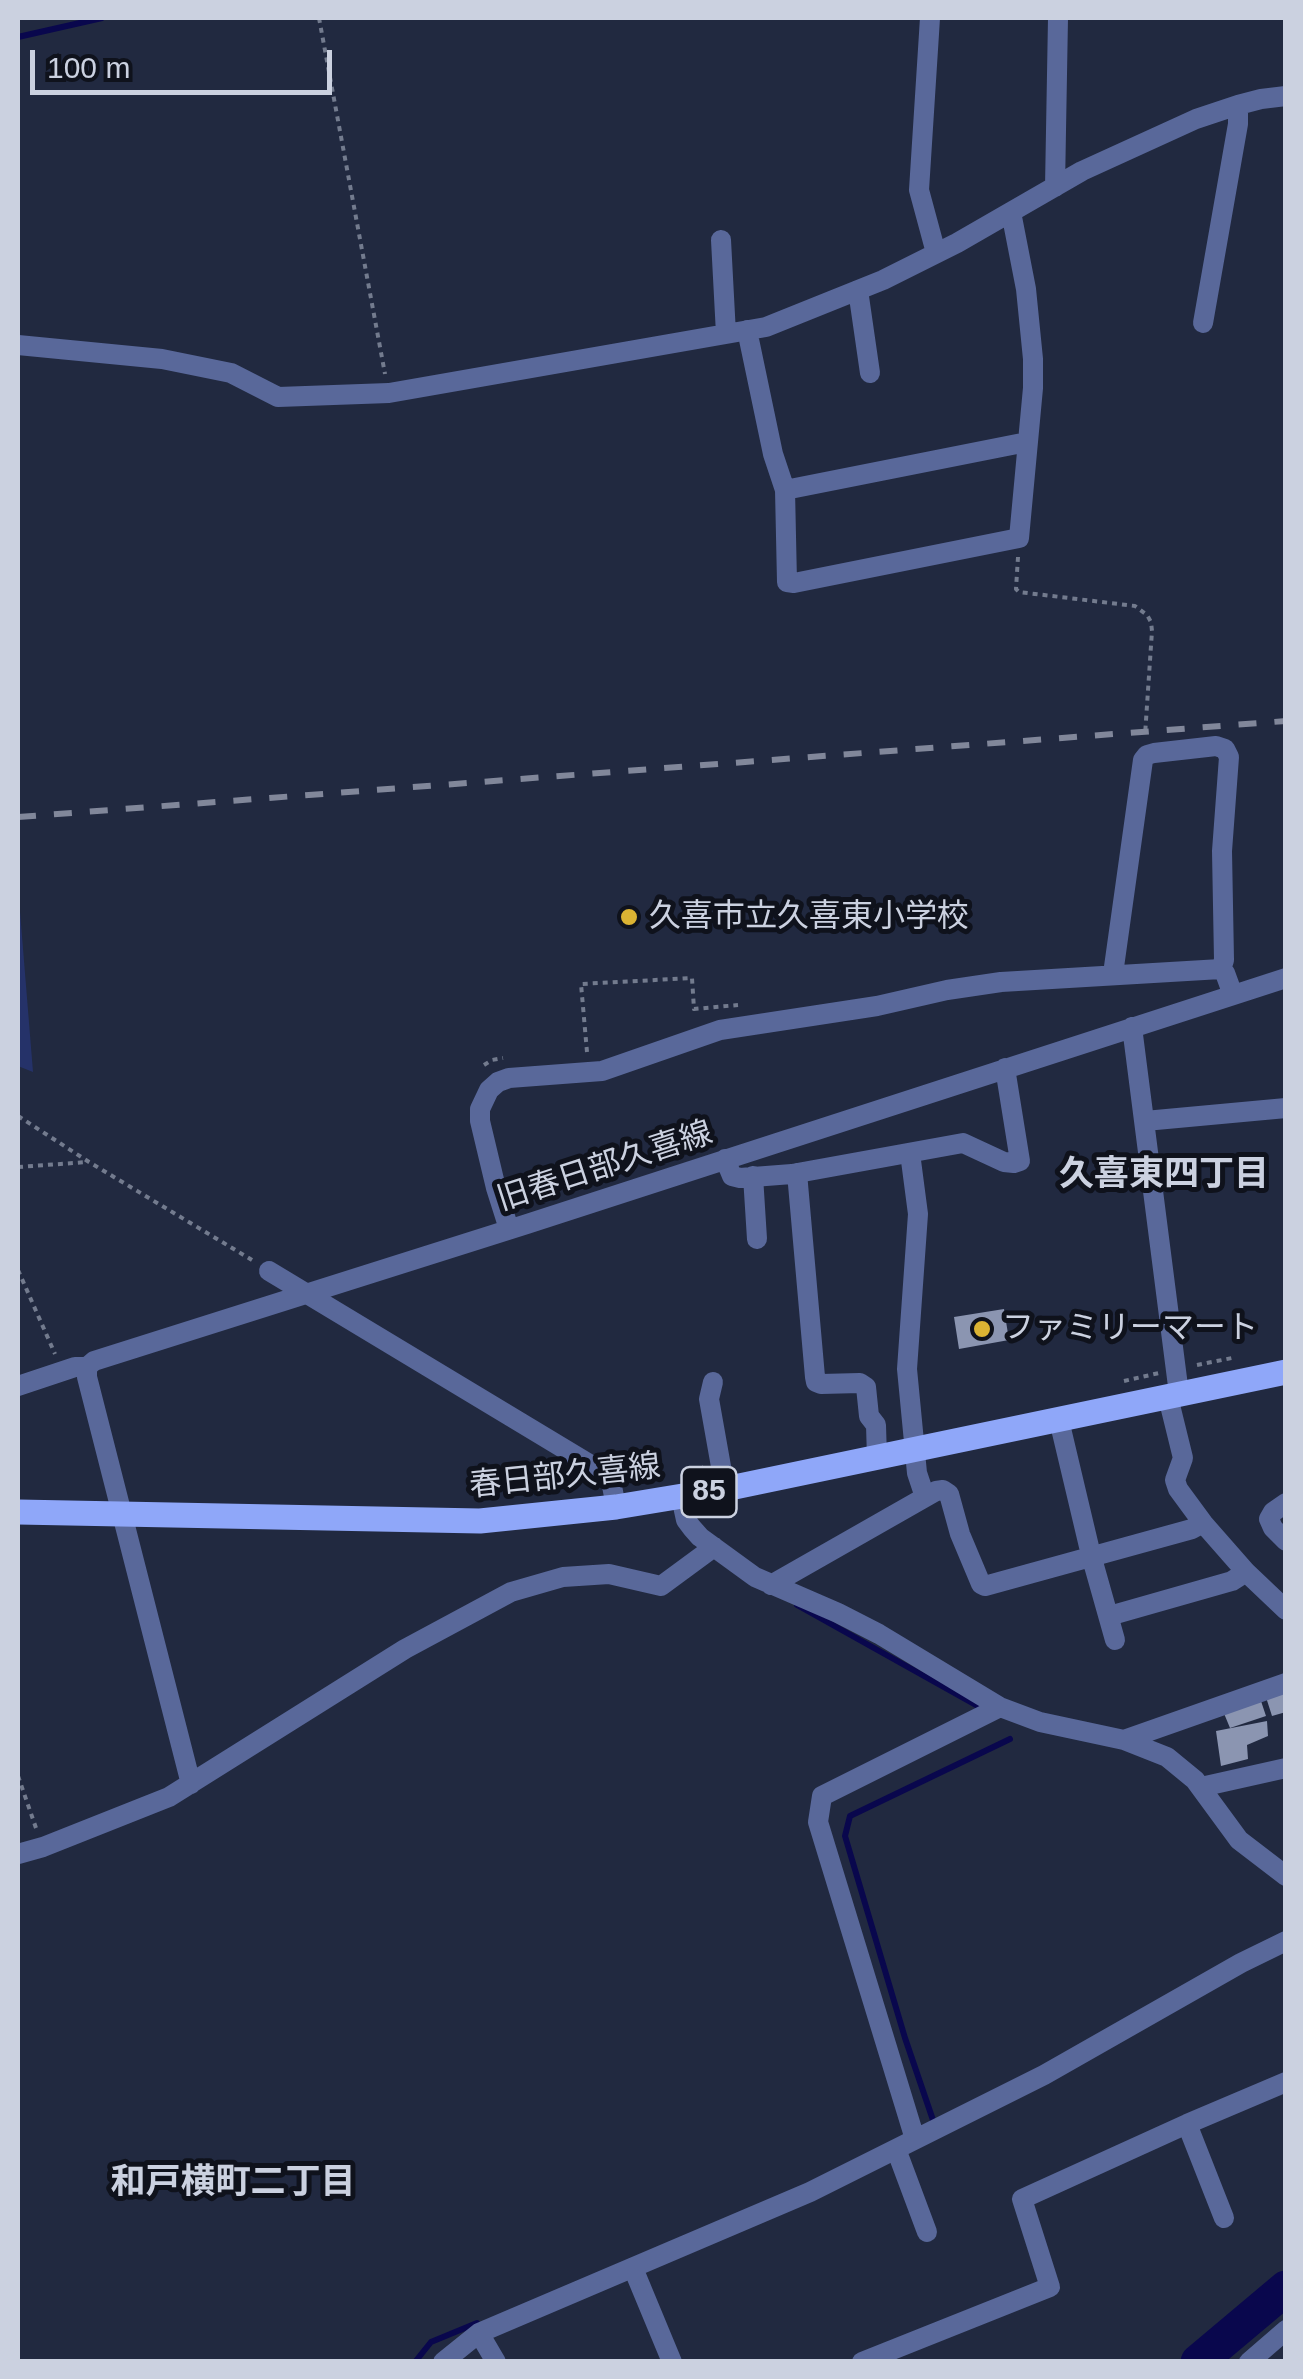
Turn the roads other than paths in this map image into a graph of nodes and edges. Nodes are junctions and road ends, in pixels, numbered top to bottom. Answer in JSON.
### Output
{"nodes":[{"id":1,"x":930,"y":18,"type":"edge"},
{"id":2,"x":1058,"y":18,"type":"edge"},
{"id":3,"x":1286,"y":96,"type":"edge"},
{"id":4,"x":1238,"y":104,"type":"junction"},
{"id":5,"x":1055,"y":187,"type":"junction"},
{"id":6,"x":1011,"y":212,"type":"junction"},
{"id":7,"x":721,"y":240,"type":"dead end"},
{"id":8,"x":936,"y":253,"type":"junction"},
{"id":9,"x":858,"y":290,"type":"junction"},
{"id":10,"x":1202,"y":323,"type":"dead end"},
{"id":11,"x":747,"y":330,"type":"junction"},
{"id":12,"x":726,"y":334,"type":"junction"},
{"id":13,"x":18,"y":345,"type":"edge"},
{"id":14,"x":870,"y":373,"type":"dead end"},
{"id":15,"x":1027,"y":442,"type":"junction"},
{"id":16,"x":785,"y":490,"type":"junction"},
{"id":17,"x":1221,"y":969,"type":"junction"},
{"id":18,"x":1112,"y":974,"type":"junction"},
{"id":19,"x":1286,"y":978,"type":"edge"},
{"id":20,"x":1233,"y":994,"type":"junction"},
{"id":21,"x":1132,"y":1027,"type":"junction"},
{"id":22,"x":1005,"y":1068,"type":"junction"},
{"id":23,"x":1286,"y":1108,"type":"edge"},
{"id":24,"x":1145,"y":1121,"type":"junction"},
{"id":25,"x":910,"y":1153,"type":"junction"},
{"id":26,"x":725,"y":1159,"type":"junction"},
{"id":27,"x":797,"y":1173,"type":"junction"},
{"id":28,"x":753,"y":1176,"type":"junction"},
{"id":29,"x":509,"y":1229,"type":"junction"},
{"id":30,"x":758,"y":1239,"type":"dead end"},
{"id":31,"x":269,"y":1270,"type":"road end"},
{"id":32,"x":307,"y":1293,"type":"junction"},
{"id":33,"x":88,"y":1368,"type":"junction"},
{"id":34,"x":1286,"y":1372,"type":"edge"},
{"id":35,"x":712,"y":1382,"type":"dead end"},
{"id":36,"x":18,"y":1386,"type":"edge"},
{"id":37,"x":1174,"y":1396,"type":"junction"},
{"id":38,"x":1059,"y":1420,"type":"junction"},
{"id":39,"x":914,"y":1450,"type":"junction"},
{"id":40,"x":877,"y":1458,"type":"junction"},
{"id":41,"x":725,"y":1488,"type":"junction"},
{"id":42,"x":682,"y":1497,"type":"junction"},
{"id":43,"x":925,"y":1498,"type":"junction"},
{"id":44,"x":1286,"y":1502,"type":"edge"},
{"id":45,"x":616,"y":1507,"type":"junction"},
{"id":46,"x":18,"y":1512,"type":"edge"},
{"id":47,"x":122,"y":1514,"type":"junction"},
{"id":48,"x":1202,"y":1523,"type":"junction"},
{"id":49,"x":1286,"y":1540,"type":"edge"},
{"id":50,"x":714,"y":1548,"type":"junction"},
{"id":51,"x":1091,"y":1555,"type":"junction"},
{"id":52,"x":1246,"y":1572,"type":"junction"},
{"id":53,"x":772,"y":1585,"type":"junction"},
{"id":54,"x":1286,"y":1610,"type":"edge"},
{"id":55,"x":1109,"y":1616,"type":"junction"},
{"id":56,"x":1115,"y":1640,"type":"dead end"},
{"id":57,"x":1286,"y":1684,"type":"edge"},
{"id":58,"x":1000,"y":1707,"type":"junction"},
{"id":59,"x":1124,"y":1740,"type":"junction"},
{"id":60,"x":1286,"y":1768,"type":"edge"},
{"id":61,"x":191,"y":1784,"type":"junction"},
{"id":62,"x":1201,"y":1787,"type":"junction"},
{"id":63,"x":18,"y":1854,"type":"edge"},
{"id":64,"x":1286,"y":1876,"type":"edge"},
{"id":65,"x":1286,"y":1941,"type":"edge"},
{"id":66,"x":1286,"y":2082,"type":"edge"},
{"id":67,"x":1187,"y":2124,"type":"junction"},
{"id":68,"x":906,"y":2144,"type":"junction"},
{"id":69,"x":1224,"y":2218,"type":"dead end"},
{"id":70,"x":926,"y":2232,"type":"dead end"},
{"id":71,"x":633,"y":2268,"type":"junction"},
{"id":72,"x":1286,"y":2330,"type":"edge"},
{"id":73,"x":479,"y":2333,"type":"junction"},
{"id":74,"x":443,"y":2362,"type":"edge"},
{"id":75,"x":496,"y":2362,"type":"edge"},
{"id":76,"x":672,"y":2362,"type":"edge"},
{"id":77,"x":862,"y":2362,"type":"edge"},
{"id":78,"x":1249,"y":2362,"type":"edge"}],
"edges":[{"from":1,"to":8,"type":"street"},
{"from":2,"to":5,"type":"street"},
{"from":3,"to":4,"type":"street"},
{"from":4,"to":5,"type":"street"},
{"from":4,"to":10,"type":"street"},
{"from":5,"to":6,"type":"street"},
{"from":6,"to":8,"type":"street"},
{"from":6,"to":15,"type":"street"},
{"from":7,"to":12,"type":"street"},
{"from":8,"to":9,"type":"street"},
{"from":9,"to":11,"type":"street"},
{"from":9,"to":14,"type":"street"},
{"from":11,"to":12,"type":"street"},
{"from":11,"to":16,"type":"street"},
{"from":12,"to":13,"type":"street"},
{"from":15,"to":16,"type":"street"},
{"from":15,"to":16,"type":"street"},
{"from":17,"to":18,"type":"street"},
{"from":17,"to":18,"type":"street"},
{"from":17,"to":20,"type":"street"},
{"from":18,"to":29,"type":"street"},
{"from":19,"to":20,"type":"street","name":"旧春日部久喜線"},
{"from":20,"to":21,"type":"street","name":"旧春日部久喜線"},
{"from":21,"to":22,"type":"street","name":"旧春日部久喜線"},
{"from":21,"to":24,"type":"street"},
{"from":22,"to":25,"type":"street"},
{"from":22,"to":26,"type":"street","name":"旧春日部久喜線"},
{"from":23,"to":24,"type":"street"},
{"from":24,"to":37,"type":"street"},
{"from":25,"to":27,"type":"street"},
{"from":25,"to":39,"type":"street"},
{"from":26,"to":28,"type":"street"},
{"from":26,"to":29,"type":"street","name":"旧春日部久喜線"},
{"from":27,"to":28,"type":"street"},
{"from":27,"to":40,"type":"street"},
{"from":28,"to":30,"type":"street"},
{"from":29,"to":32,"type":"street","name":"旧春日部久喜線"},
{"from":31,"to":32,"type":"street"},
{"from":32,"to":33,"type":"street","name":"旧春日部久喜線"},
{"from":32,"to":45,"type":"street"},
{"from":33,"to":36,"type":"street","name":"旧春日部久喜線"},
{"from":33,"to":47,"type":"street"},
{"from":34,"to":37,"type":"main road","name":"春日部久喜線","number":"85"},
{"from":35,"to":41,"type":"street"},
{"from":37,"to":38,"type":"main road","name":"春日部久喜線","number":"85"},
{"from":37,"to":48,"type":"street"},
{"from":38,"to":39,"type":"main road","name":"春日部久喜線","number":"85"},
{"from":38,"to":51,"type":"street"},
{"from":39,"to":40,"type":"main road","name":"春日部久喜線","number":"85"},
{"from":39,"to":43,"type":"street"},
{"from":40,"to":41,"type":"main road","name":"春日部久喜線","number":"85"},
{"from":41,"to":42,"type":"main road","name":"春日部久喜線","number":"85"},
{"from":42,"to":45,"type":"main road","name":"春日部久喜線","number":"85"},
{"from":42,"to":50,"type":"street"},
{"from":43,"to":51,"type":"street"},
{"from":43,"to":53,"type":"street"},
{"from":44,"to":49,"type":"street"},
{"from":45,"to":47,"type":"main road","name":"春日部久喜線","number":"85"},
{"from":46,"to":47,"type":"main road","name":"春日部久喜線","number":"85"},
{"from":47,"to":61,"type":"street"},
{"from":48,"to":51,"type":"street"},
{"from":48,"to":52,"type":"street"},
{"from":50,"to":53,"type":"street"},
{"from":50,"to":61,"type":"street"},
{"from":51,"to":55,"type":"street"},
{"from":52,"to":54,"type":"street"},
{"from":52,"to":55,"type":"street"},
{"from":53,"to":58,"type":"street"},
{"from":55,"to":56,"type":"street"},
{"from":57,"to":59,"type":"street"},
{"from":58,"to":59,"type":"street"},
{"from":58,"to":68,"type":"street"},
{"from":59,"to":62,"type":"street"},
{"from":60,"to":62,"type":"street"},
{"from":61,"to":63,"type":"street"},
{"from":62,"to":64,"type":"street"},
{"from":65,"to":68,"type":"street"},
{"from":66,"to":67,"type":"street"},
{"from":67,"to":69,"type":"street"},
{"from":67,"to":77,"type":"street"},
{"from":68,"to":70,"type":"street"},
{"from":68,"to":71,"type":"street"},
{"from":71,"to":73,"type":"street"},
{"from":71,"to":76,"type":"street"},
{"from":72,"to":78,"type":"street"},
{"from":73,"to":74,"type":"street"},
{"from":73,"to":75,"type":"street"}]}
